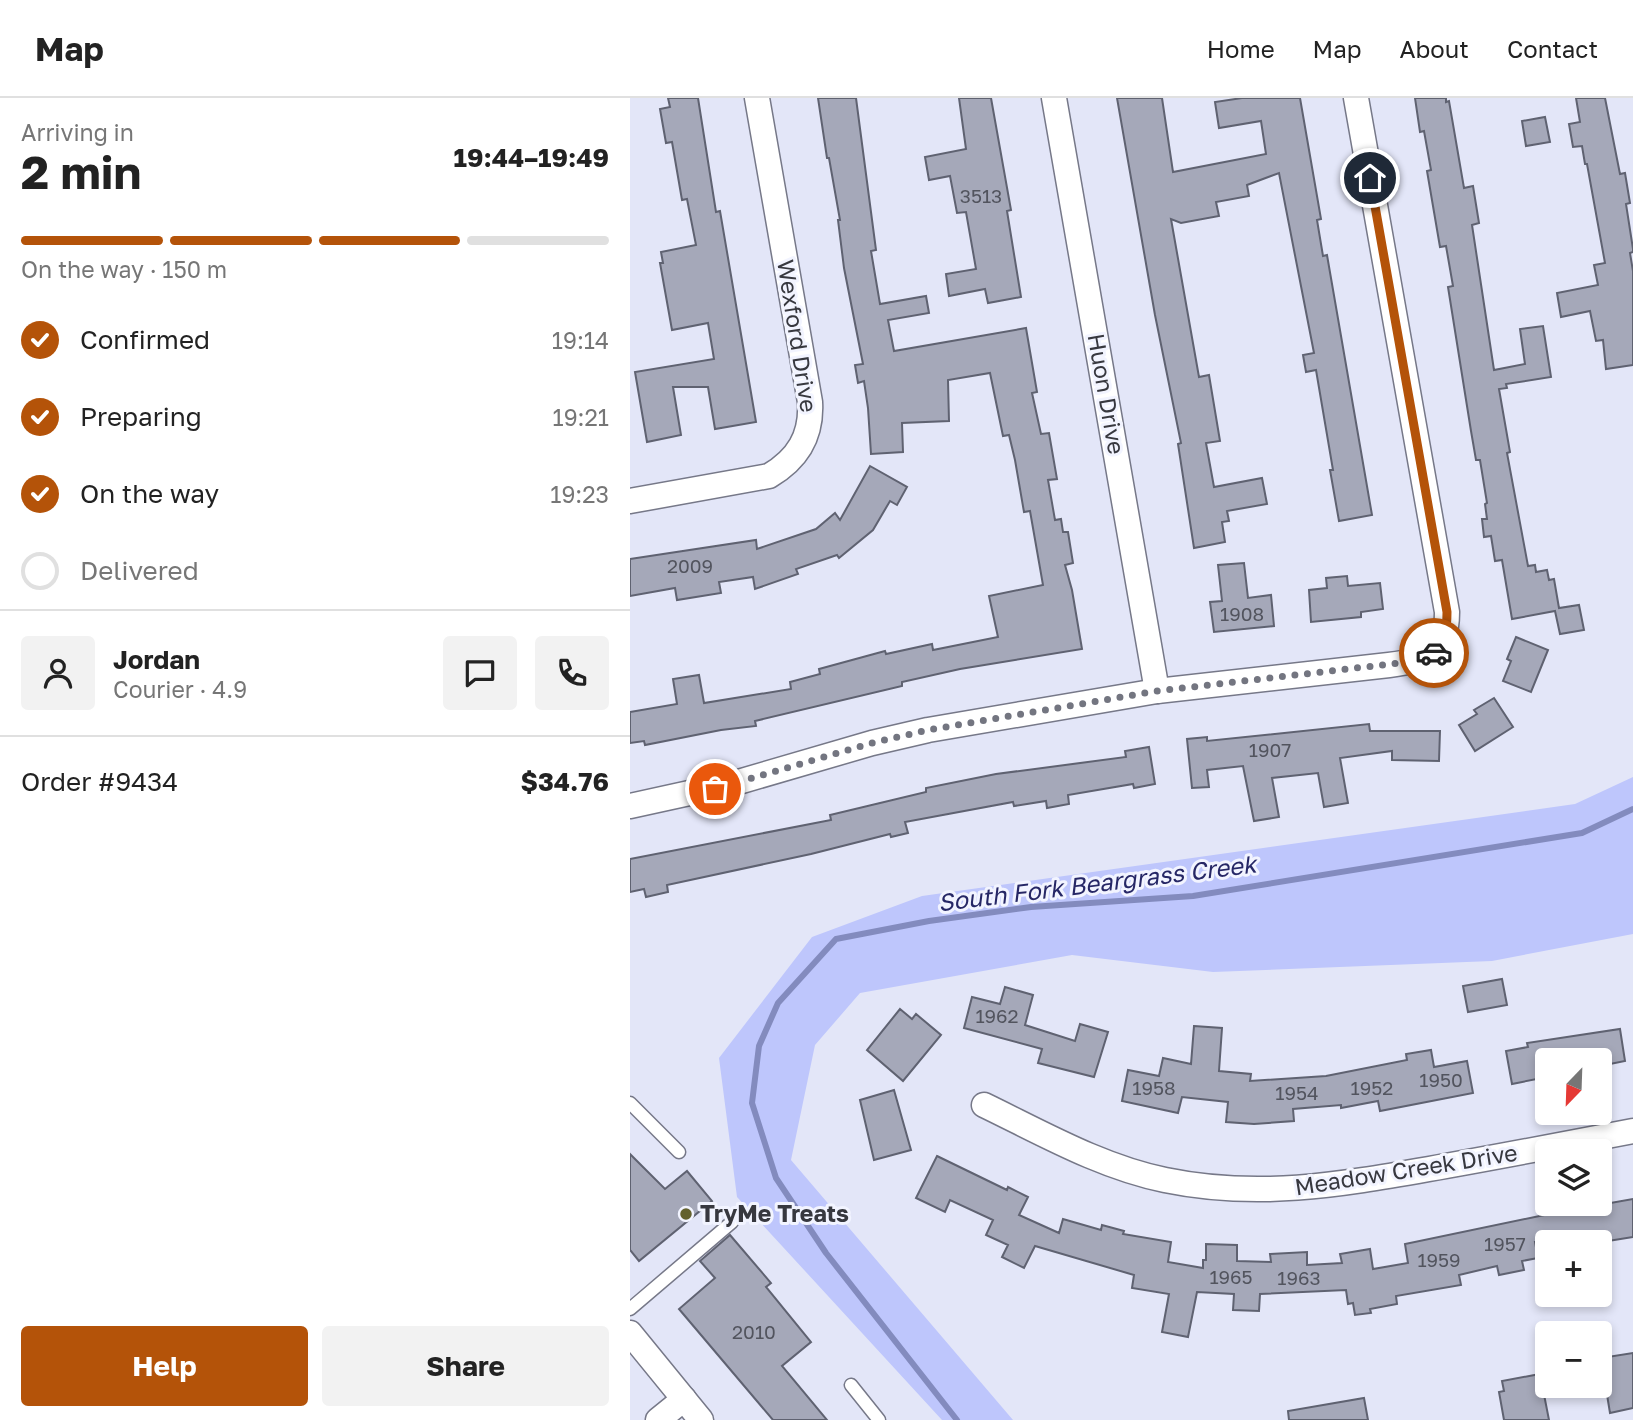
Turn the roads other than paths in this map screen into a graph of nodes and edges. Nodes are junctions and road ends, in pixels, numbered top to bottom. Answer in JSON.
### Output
{"nodes":[{"id":1,"x":757,"y":98,"type":"edge"},
{"id":2,"x":1054,"y":98,"type":"edge"},
{"id":3,"x":1356,"y":98,"type":"edge"},
{"id":4,"x":630,"y":501,"type":"edge"},
{"id":5,"x":1157,"y":691,"type":"junction"},
{"id":6,"x":630,"y":806,"type":"edge"},
{"id":7,"x":630,"y":1103,"type":"edge"},
{"id":8,"x":984,"y":1105,"type":"dead end"},
{"id":9,"x":1633,"y":1131,"type":"edge"},
{"id":10,"x":679,"y":1152,"type":"dead end"},
{"id":11,"x":732,"y":1222,"type":"dead end"},
{"id":12,"x":630,"y":1309,"type":"edge"},
{"id":13,"x":630,"y":1333,"type":"edge"},
{"id":14,"x":851,"y":1385,"type":"dead end"},
{"id":15,"x":684,"y":1399,"type":"junction"},
{"id":16,"x":658,"y":1420,"type":"edge"},
{"id":17,"x":701,"y":1420,"type":"edge"},
{"id":18,"x":879,"y":1420,"type":"edge"}],
"edges":[{"from":1,"to":4,"type":"street","name":"Wexford Drive"},
{"from":2,"to":5,"type":"street","name":"Huon Drive"},
{"from":3,"to":5,"type":"street"},
{"from":5,"to":6,"type":"street"},
{"from":7,"to":10,"type":"lane"},
{"from":8,"to":9,"type":"street","name":"Meadow Creek Drive"},
{"from":11,"to":12,"type":"lane"},
{"from":13,"to":15,"type":"street"},
{"from":14,"to":18,"type":"lane"},
{"from":15,"to":16,"type":"street"},
{"from":15,"to":17,"type":"street"}]}
